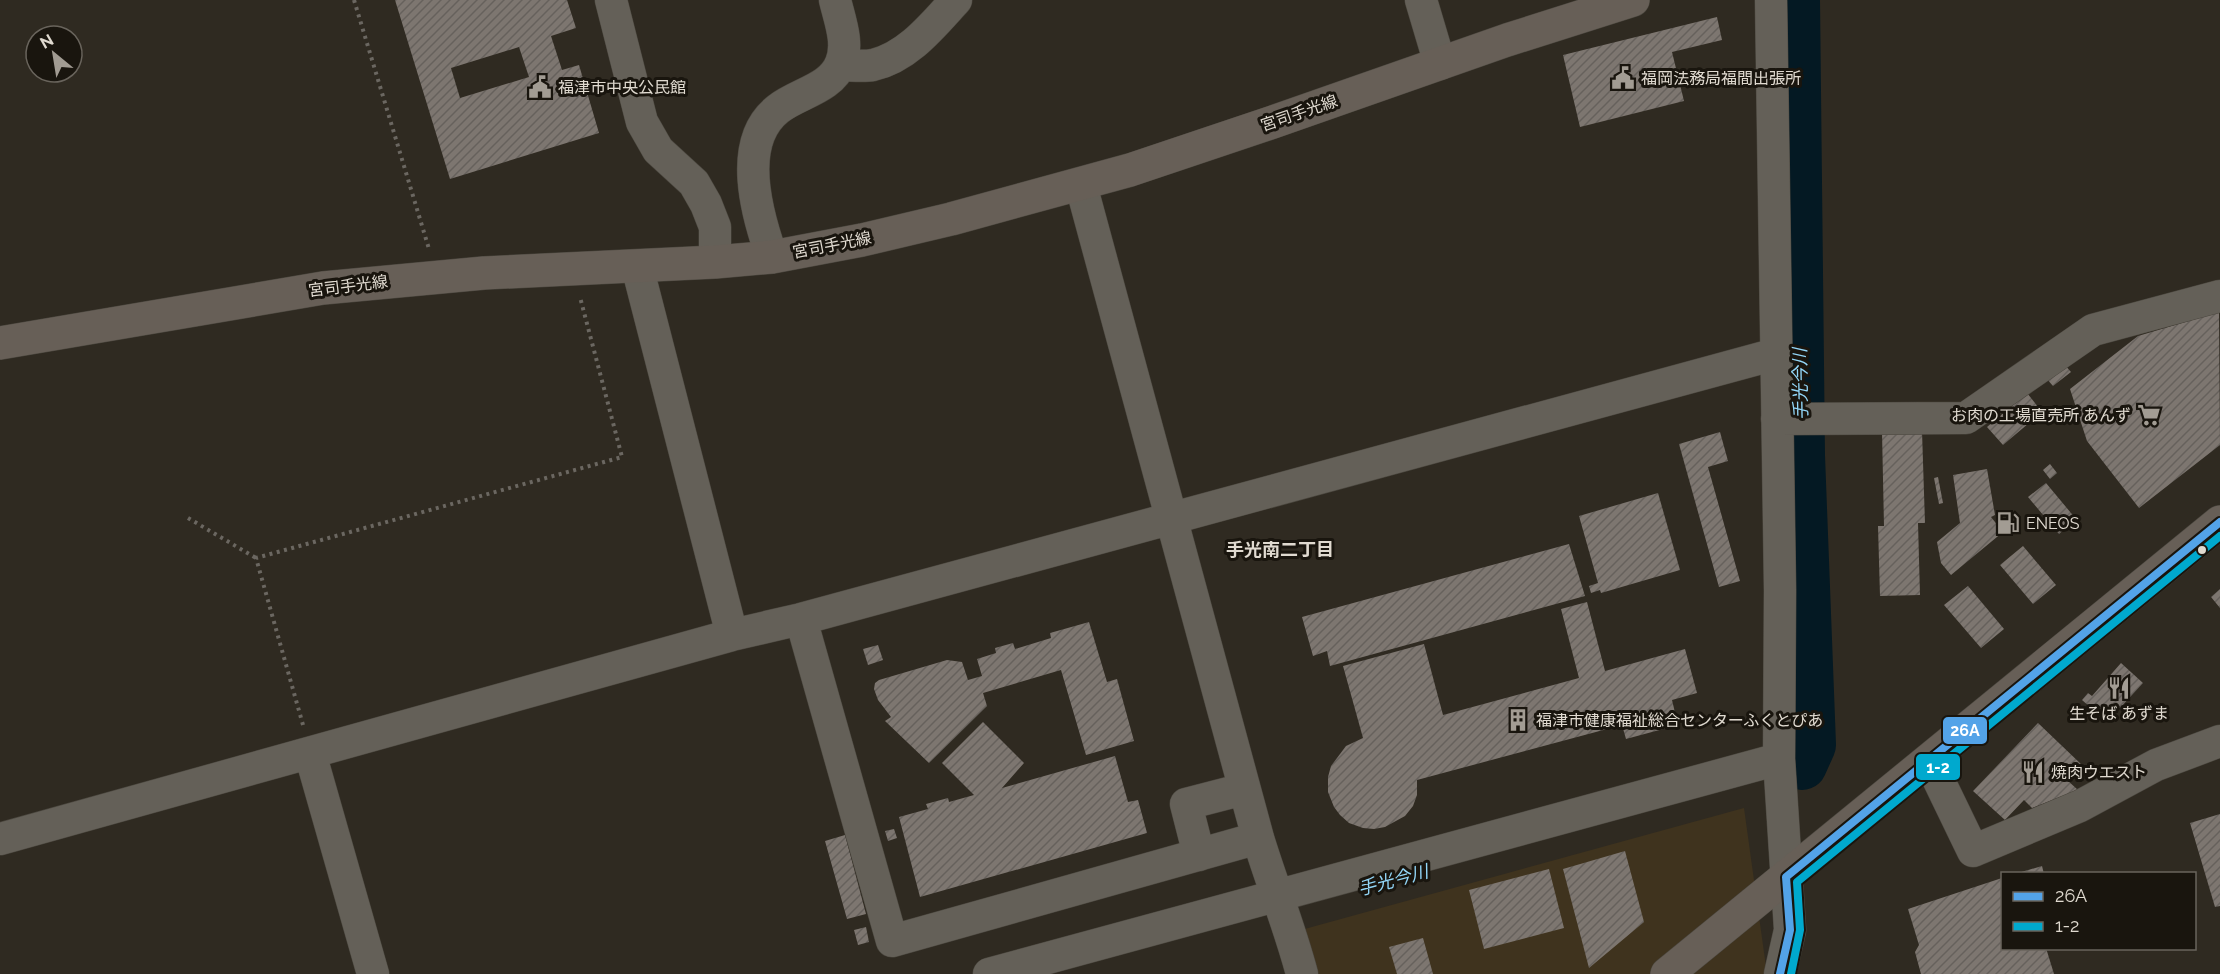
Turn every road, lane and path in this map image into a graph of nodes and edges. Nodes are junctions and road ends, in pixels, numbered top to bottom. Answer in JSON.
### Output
{"nodes":[{"id":1,"x":354,"y":0,"type":"edge"},
{"id":2,"x":611,"y":0,"type":"edge"},
{"id":3,"x":835,"y":0,"type":"edge"},
{"id":4,"x":956,"y":0,"type":"edge"},
{"id":5,"x":1421,"y":0,"type":"edge"},
{"id":6,"x":1633,"y":0,"type":"edge"},
{"id":7,"x":1771,"y":0,"type":"edge"},
{"id":8,"x":1440,"y":64,"type":"junction"},
{"id":9,"x":840,"y":65,"type":"junction"},
{"id":10,"x":1082,"y":185,"type":"junction"},
{"id":11,"x":772,"y":257,"type":"junction"},
{"id":12,"x":715,"y":262,"type":"junction"},
{"id":13,"x":637,"y":266,"type":"junction"},
{"id":14,"x":572,"y":267,"type":"junction"},
{"id":15,"x":434,"y":276,"type":"junction"},
{"id":16,"x":2220,"y":296,"type":"edge"},
{"id":17,"x":0,"y":344,"type":"edge"},
{"id":18,"x":1776,"y":354,"type":"junction"},
{"id":19,"x":1777,"y":419,"type":"junction"},
{"id":20,"x":188,"y":518,"type":"dead end"},
{"id":21,"x":1172,"y":519,"type":"junction"},
{"id":22,"x":2220,"y":522,"type":"edge"},
{"id":23,"x":256,"y":558,"type":"junction"},
{"id":24,"x":801,"y":620,"type":"junction"},
{"id":25,"x":732,"y":635,"type":"junction"},
{"id":26,"x":2220,"y":741,"type":"edge"},
{"id":27,"x":310,"y":753,"type":"junction"},
{"id":28,"x":1779,"y":759,"type":"junction"},
{"id":29,"x":1929,"y":760,"type":"junction"},
{"id":30,"x":1244,"y":789,"type":"junction"},
{"id":31,"x":1258,"y":838,"type":"junction"},
{"id":32,"x":0,"y":839,"type":"edge"},
{"id":33,"x":1199,"y":855,"type":"junction"},
{"id":34,"x":1786,"y":877,"type":"junction"},
{"id":35,"x":1280,"y":906,"type":"junction"},
{"id":36,"x":373,"y":974,"type":"edge"},
{"id":37,"x":989,"y":974,"type":"edge"},
{"id":38,"x":1302,"y":974,"type":"edge"},
{"id":39,"x":1667,"y":974,"type":"edge"},
{"id":40,"x":1780,"y":974,"type":"edge"}],
"edges":[{"from":1,"to":15,"type":"path"},
{"from":2,"to":12,"type":"street"},
{"from":3,"to":9,"type":"street"},
{"from":4,"to":9,"type":"street"},
{"from":5,"to":8,"type":"street"},
{"from":6,"to":8,"type":"main road","name":"宮司手光線"},
{"from":7,"to":18,"type":"street"},
{"from":8,"to":10,"type":"main road","name":"宮司手光線"},
{"from":9,"to":11,"type":"street"},
{"from":10,"to":11,"type":"main road","name":"宮司手光線"},
{"from":10,"to":21,"type":"street"},
{"from":11,"to":12,"type":"main road","name":"宮司手光線"},
{"from":12,"to":13,"type":"main road","name":"宮司手光線"},
{"from":13,"to":14,"type":"main road","name":"宮司手光線"},
{"from":13,"to":25,"type":"street"},
{"from":14,"to":15,"type":"main road","name":"宮司手光線"},
{"from":14,"to":23,"type":"path"},
{"from":15,"to":17,"type":"main road","name":"宮司手光線"},
{"from":16,"to":19,"type":"street"},
{"from":18,"to":19,"type":"street"},
{"from":18,"to":21,"type":"street"},
{"from":19,"to":28,"type":"street"},
{"from":20,"to":23,"type":"path"},
{"from":21,"to":24,"type":"street"},
{"from":21,"to":30,"type":"street"},
{"from":22,"to":29,"type":"main road"},
{"from":23,"to":27,"type":"path"},
{"from":24,"to":25,"type":"street"},
{"from":24,"to":33,"type":"street"},
{"from":25,"to":27,"type":"street"},
{"from":26,"to":29,"type":"street"},
{"from":27,"to":32,"type":"street"},
{"from":27,"to":36,"type":"street"},
{"from":28,"to":34,"type":"street"},
{"from":28,"to":35,"type":"street"},
{"from":29,"to":34,"type":"main road"},
{"from":30,"to":31,"type":"street"},
{"from":30,"to":33,"type":"street"},
{"from":31,"to":33,"type":"street"},
{"from":31,"to":35,"type":"street"},
{"from":34,"to":39,"type":"main road"},
{"from":34,"to":40,"type":"street"},
{"from":35,"to":37,"type":"street"},
{"from":35,"to":38,"type":"street"}]}
